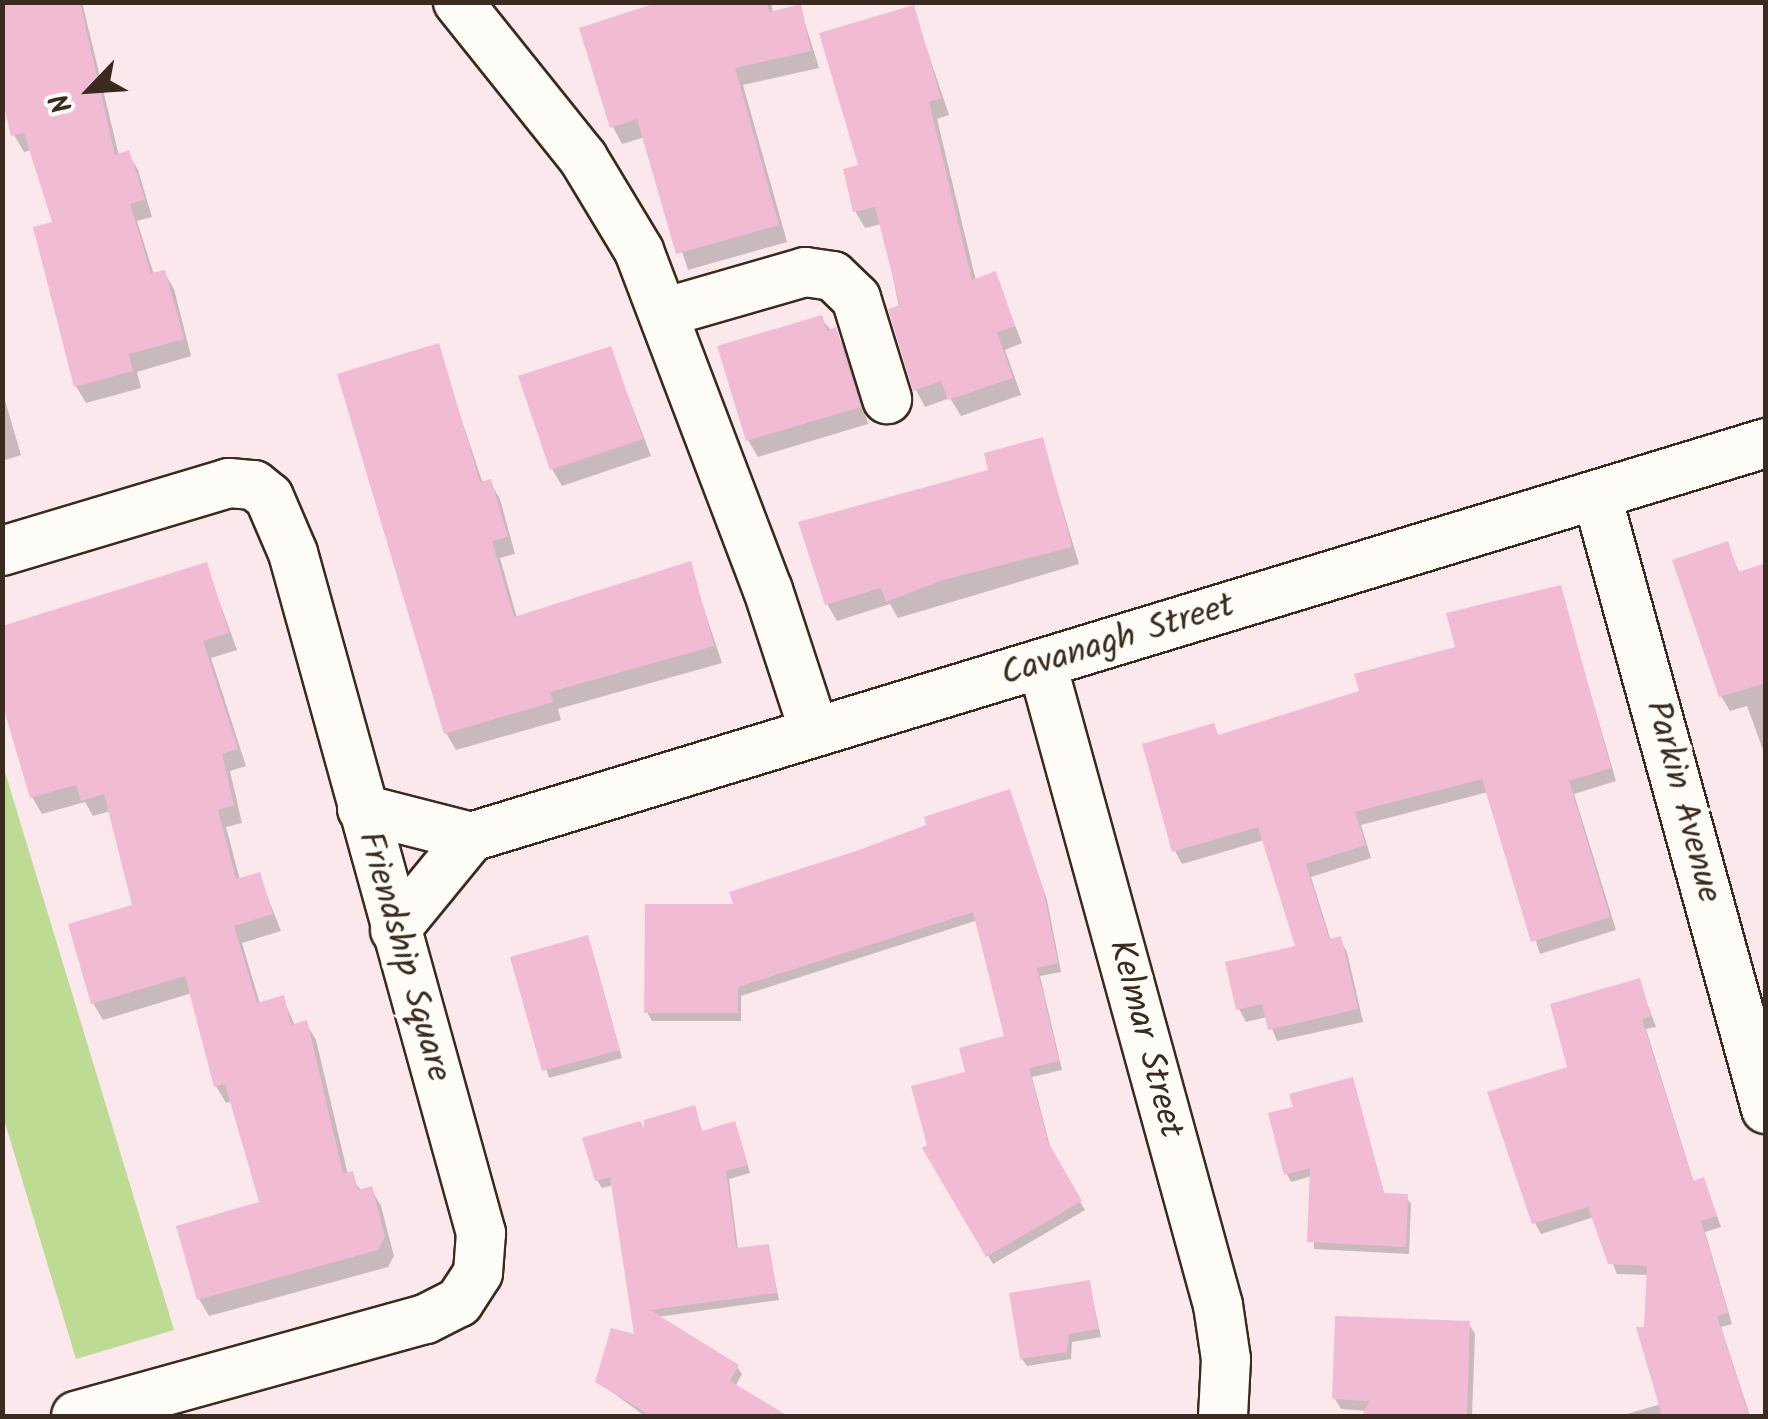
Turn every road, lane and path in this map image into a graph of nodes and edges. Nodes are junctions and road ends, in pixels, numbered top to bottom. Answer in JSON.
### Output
{"nodes":[{"id":1,"x":460,"y":3,"type":"edge"},
{"id":2,"x":663,"y":313,"type":"junction"},
{"id":3,"x":887,"y":399,"type":"dead end"},
{"id":4,"x":1766,"y":443,"type":"edge"},
{"id":5,"x":1597,"y":496,"type":"junction"},
{"id":6,"x":2,"y":550,"type":"edge"},
{"id":7,"x":1042,"y":664,"type":"junction"},
{"id":8,"x":814,"y":731,"type":"junction"},
{"id":9,"x":362,"y":809,"type":"junction"},
{"id":10,"x":471,"y":838,"type":"junction"},
{"id":11,"x":395,"y":930,"type":"junction"},
{"id":12,"x":1766,"y":1108,"type":"edge"},
{"id":13,"x":174,"y":1402,"type":"edge"},
{"id":14,"x":76,"y":1416,"type":"edge"},
{"id":15,"x":1224,"y":1416,"type":"edge"}],
"edges":[{"from":1,"to":2,"type":"street"},
{"from":2,"to":3,"type":"street"},
{"from":2,"to":8,"type":"street"},
{"from":4,"to":5,"type":"street","name":"Cavanagh Street"},
{"from":5,"to":7,"type":"street","name":"Cavanagh Street"},
{"from":5,"to":12,"type":"street","name":"Parkin Avenue"},
{"from":6,"to":9,"type":"street","name":"Friendship Square"},
{"from":7,"to":8,"type":"street","name":"Cavanagh Street"},
{"from":7,"to":15,"type":"street","name":"Kelmar Street"},
{"from":8,"to":10,"type":"street","name":"Cavanagh Street"},
{"from":9,"to":10,"type":"street"},
{"from":9,"to":11,"type":"street","name":"Friendship Square"},
{"from":10,"to":11,"type":"street"},
{"from":11,"to":13,"type":"street","name":"Friendship Square"},
{"from":13,"to":14,"type":"street","name":"Friendship Square"}]}
